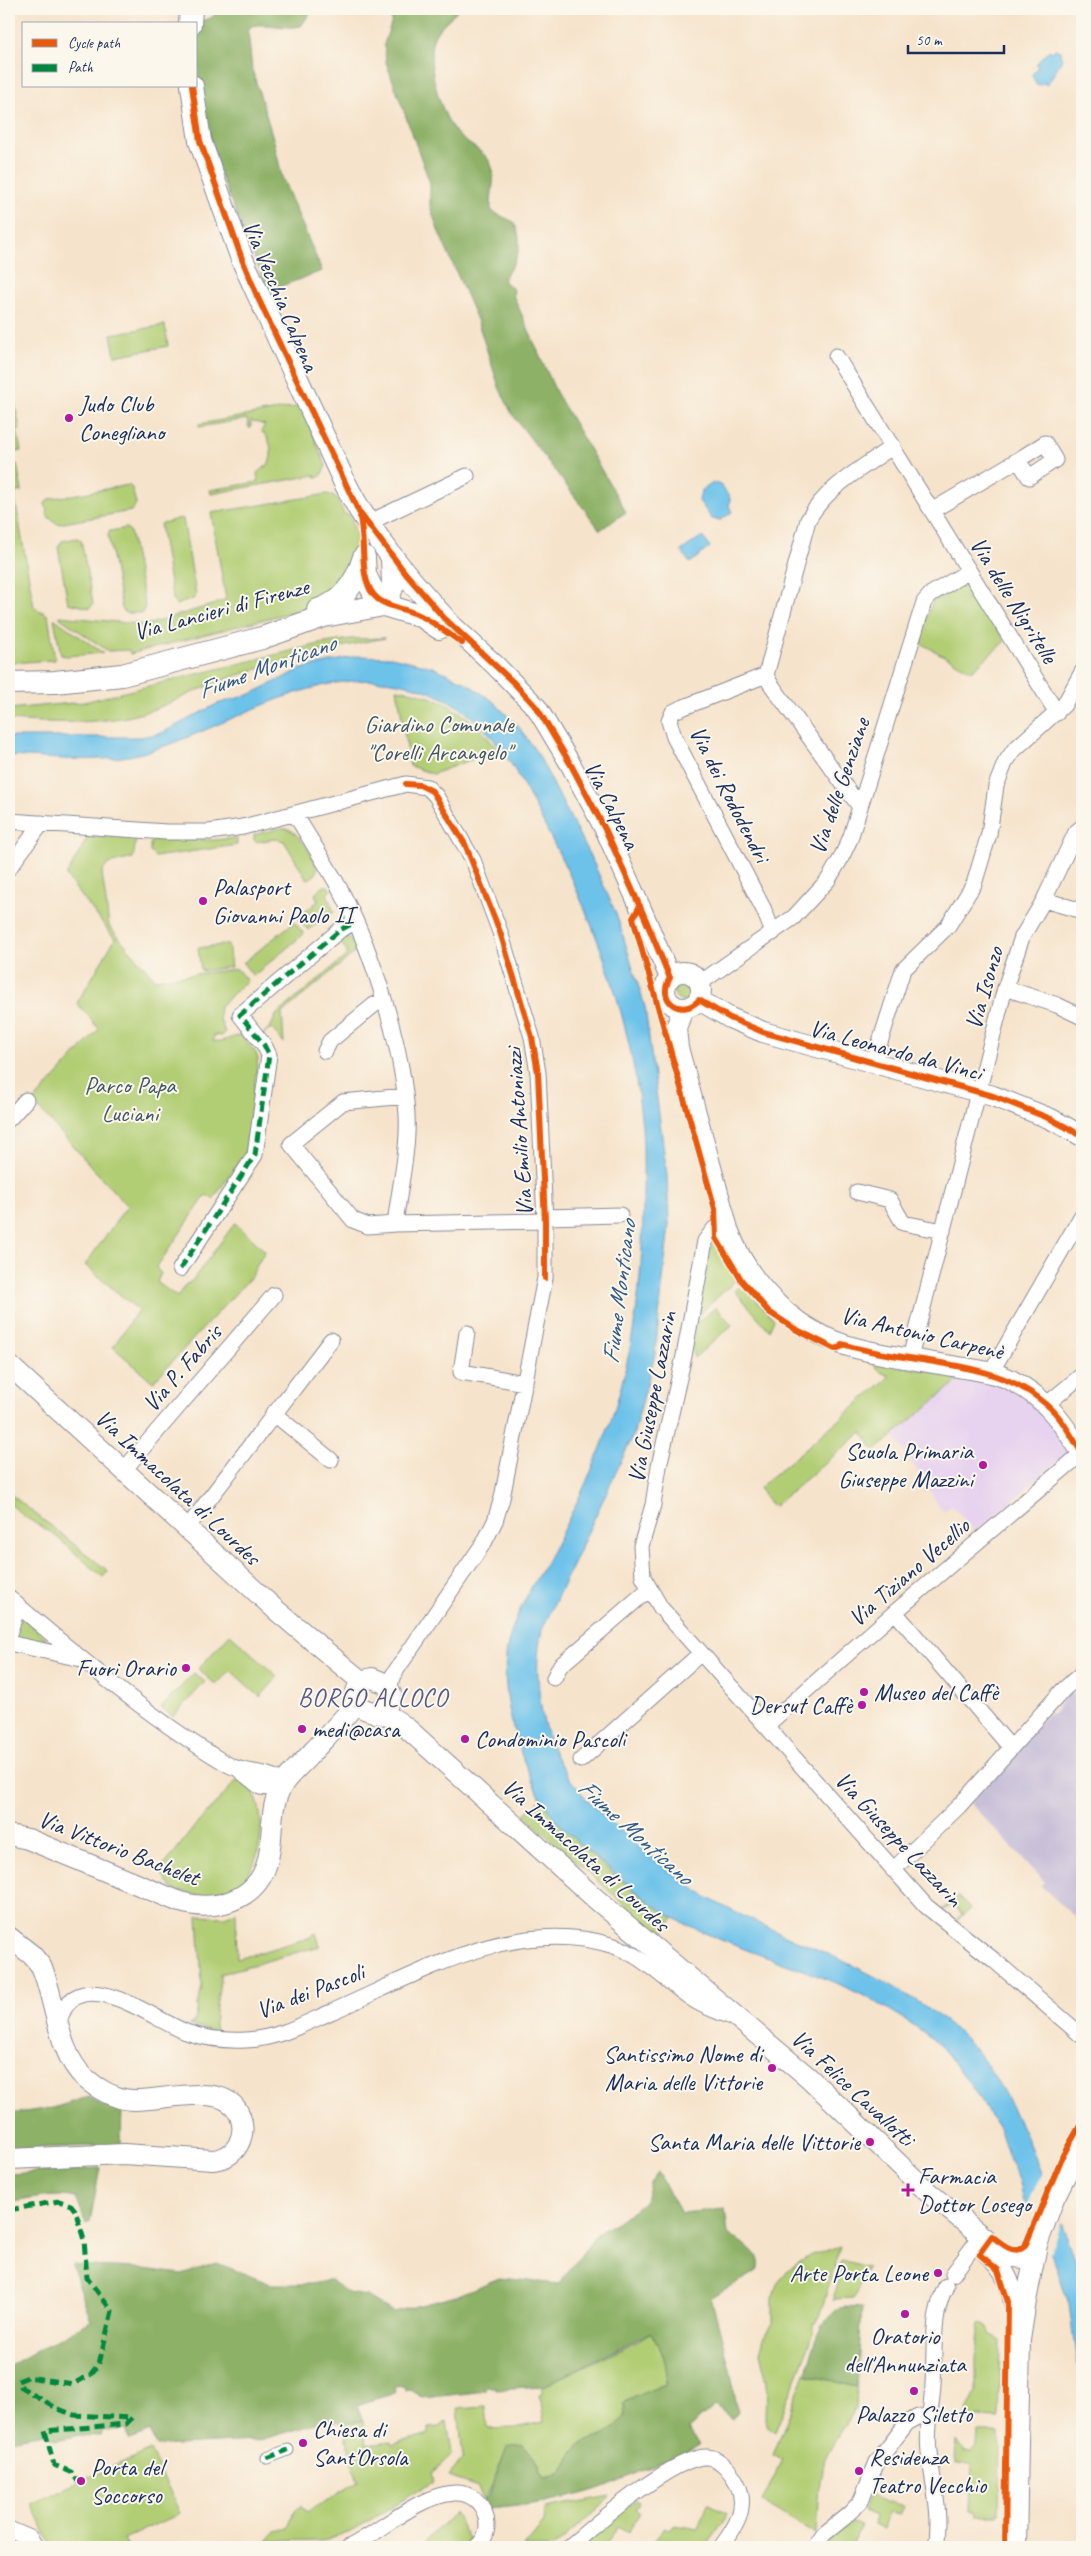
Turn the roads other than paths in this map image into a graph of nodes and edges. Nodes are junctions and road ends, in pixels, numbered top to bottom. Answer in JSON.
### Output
{"nodes":[{"id":1,"x":192,"y":9,"type":"edge"},
{"id":2,"x":190,"y":22,"type":"edge"},
{"id":3,"x":192,"y":88,"type":"edge"},
{"id":4,"x":836,"y":356,"type":"dead end"},
{"id":5,"x":893,"y":446,"type":"junction"},
{"id":6,"x":1018,"y":460,"type":"dead end"},
{"id":7,"x":467,"y":476,"type":"dead end"},
{"id":8,"x":933,"y":510,"type":"junction"},
{"id":9,"x":364,"y":518,"type":"junction"},
{"id":10,"x":364,"y":557,"type":"junction"},
{"id":11,"x":392,"y":557,"type":"junction"},
{"id":12,"x":969,"y":571,"type":"junction"},
{"id":13,"x":383,"y":601,"type":"junction"},
{"id":14,"x":320,"y":610,"type":"junction"},
{"id":15,"x":441,"y":623,"type":"junction"},
{"id":16,"x":262,"y":638,"type":"junction"},
{"id":17,"x":1082,"y":672,"type":"edge"},
{"id":18,"x":766,"y":675,"type":"junction"},
{"id":19,"x":9,"y":683,"type":"edge"},
{"id":20,"x":1057,"y":713,"type":"junction"},
{"id":21,"x":860,"y":807,"type":"junction"},
{"id":22,"x":295,"y":814,"type":"junction"},
{"id":23,"x":9,"y":820,"type":"edge"},
{"id":24,"x":42,"y":823,"type":"junction"},
{"id":25,"x":1082,"y":827,"type":"edge"},
{"id":26,"x":9,"y":868,"type":"edge"},
{"id":27,"x":1044,"y":900,"type":"junction"},
{"id":28,"x":1082,"y":912,"type":"edge"},
{"id":29,"x":355,"y":922,"type":"junction"},
{"id":30,"x":773,"y":933,"type":"junction"},
{"id":31,"x":687,"y":988,"type":"junction"},
{"id":32,"x":1005,"y":988,"type":"junction"},
{"id":33,"x":383,"y":1001,"type":"junction"},
{"id":34,"x":1082,"y":1017,"type":"edge"},
{"id":35,"x":325,"y":1051,"type":"dead end"},
{"id":36,"x":873,"y":1064,"type":"junction"},
{"id":37,"x":978,"y":1092,"type":"junction"},
{"id":38,"x":405,"y":1096,"type":"junction"},
{"id":39,"x":26,"y":1100,"type":"dead end"},
{"id":40,"x":9,"y":1119,"type":"edge"},
{"id":41,"x":1082,"y":1136,"type":"edge"},
{"id":42,"x":856,"y":1192,"type":"dead end"},
{"id":43,"x":620,"y":1215,"type":"dead end"},
{"id":44,"x":1082,"y":1215,"type":"edge"},
{"id":45,"x":545,"y":1219,"type":"junction"},
{"id":46,"x":395,"y":1224,"type":"junction"},
{"id":47,"x":728,"y":1229,"type":"junction"},
{"id":48,"x":943,"y":1231,"type":"junction"},
{"id":49,"x":180,"y":1269,"type":"dead end"},
{"id":50,"x":274,"y":1295,"type":"dead end"},
{"id":51,"x":468,"y":1333,"type":"dead end"},
{"id":52,"x":331,"y":1340,"type":"dead end"},
{"id":53,"x":910,"y":1358,"type":"junction"},
{"id":54,"x":9,"y":1365,"type":"edge"},
{"id":55,"x":990,"y":1374,"type":"junction"},
{"id":56,"x":1082,"y":1375,"type":"edge"},
{"id":57,"x":525,"y":1383,"type":"junction"},
{"id":58,"x":1046,"y":1404,"type":"junction"},
{"id":59,"x":273,"y":1413,"type":"junction"},
{"id":60,"x":1082,"y":1453,"type":"edge"},
{"id":61,"x":330,"y":1460,"type":"dead end"},
{"id":62,"x":124,"y":1470,"type":"junction"},
{"id":63,"x":186,"y":1528,"type":"junction"},
{"id":64,"x":648,"y":1590,"type":"junction"},
{"id":65,"x":11,"y":1600,"type":"edge"},
{"id":66,"x":895,"y":1612,"type":"junction"},
{"id":67,"x":9,"y":1634,"type":"edge"},
{"id":68,"x":9,"y":1643,"type":"edge"},
{"id":69,"x":702,"y":1653,"type":"junction"},
{"id":70,"x":84,"y":1660,"type":"junction"},
{"id":71,"x":1082,"y":1673,"type":"edge"},
{"id":72,"x":554,"y":1678,"type":"dead end"},
{"id":73,"x":389,"y":1686,"type":"junction"},
{"id":74,"x":362,"y":1699,"type":"junction"},
{"id":75,"x":400,"y":1723,"type":"junction"},
{"id":76,"x":766,"y":1726,"type":"junction"},
{"id":77,"x":1011,"y":1748,"type":"junction"},
{"id":78,"x":581,"y":1760,"type":"dead end"},
{"id":79,"x":303,"y":1762,"type":"junction"},
{"id":80,"x":262,"y":1780,"type":"junction"},
{"id":81,"x":282,"y":1786,"type":"junction"},
{"id":82,"x":272,"y":1818,"type":"junction"},
{"id":83,"x":9,"y":1835,"type":"edge"},
{"id":84,"x":893,"y":1870,"type":"junction"},
{"id":85,"x":9,"y":1937,"type":"edge"},
{"id":86,"x":59,"y":2022,"type":"junction"},
{"id":87,"x":742,"y":2022,"type":"junction"},
{"id":88,"x":1082,"y":2036,"type":"edge"},
{"id":89,"x":1082,"y":2143,"type":"edge"},
{"id":90,"x":9,"y":2159,"type":"edge"},
{"id":91,"x":929,"y":2194,"type":"junction"},
{"id":92,"x":975,"y":2244,"type":"junction"},
{"id":93,"x":1027,"y":2259,"type":"junction"},
{"id":94,"x":1020,"y":2340,"type":"junction"},
{"id":95,"x":928,"y":2417,"type":"junction"},
{"id":96,"x":288,"y":2450,"type":"dead end"},
{"id":97,"x":267,"y":2458,"type":"dead end"},
{"id":98,"x":9,"y":2529,"type":"edge"},
{"id":99,"x":36,"y":2547,"type":"edge"},
{"id":100,"x":350,"y":2547,"type":"edge"},
{"id":101,"x":476,"y":2547,"type":"edge"},
{"id":102,"x":569,"y":2547,"type":"edge"},
{"id":103,"x":721,"y":2547,"type":"edge"},
{"id":104,"x":815,"y":2547,"type":"edge"},
{"id":105,"x":936,"y":2547,"type":"edge"},
{"id":106,"x":1016,"y":2547,"type":"edge"}],
"edges":[{"from":1,"to":2,"type":"main road"},
{"from":3,"to":9,"type":"main road","name":"Via Vecchia Calpena"},
{"from":4,"to":5,"type":"street","name":"Via delle Nigritelle"},
{"from":5,"to":8,"type":"street","name":"Via delle Nigritelle"},
{"from":5,"to":18,"type":"street"},
{"from":6,"to":8,"type":"street"},
{"from":7,"to":9,"type":"street"},
{"from":8,"to":12,"type":"street","name":"Via delle Nigritelle"},
{"from":9,"to":10,"type":"main road"},
{"from":9,"to":11,"type":"main road"},
{"from":10,"to":13,"type":"main road"},
{"from":10,"to":14,"type":"main road"},
{"from":11,"to":13,"type":"main road"},
{"from":11,"to":15,"type":"main road"},
{"from":12,"to":20,"type":"street","name":"Via delle Nigritelle"},
{"from":12,"to":21,"type":"street","name":"Via delle Genziane"},
{"from":13,"to":14,"type":"street","name":"Via Lancieri di Firenze"},
{"from":13,"to":15,"type":"main road"},
{"from":13,"to":16,"type":"main road","name":"Via Lancieri di Firenze"},
{"from":14,"to":19,"type":"main road","name":"Via Lancieri di Firenze"},
{"from":15,"to":16,"type":"street","name":"Via Calpena"},
{"from":15,"to":31,"type":"street","name":"Via Calpena"},
{"from":16,"to":19,"type":"main road","name":"Via Lancieri di Firenze"},
{"from":17,"to":20,"type":"street"},
{"from":18,"to":21,"type":"street"},
{"from":18,"to":30,"type":"street","name":"Via dei Rododendri"},
{"from":20,"to":36,"type":"street"},
{"from":21,"to":30,"type":"street","name":"Via delle Genziane"},
{"from":22,"to":24,"type":"street","name":"Via Emilio Antoniazzi"},
{"from":22,"to":29,"type":"street"},
{"from":22,"to":45,"type":"street","name":"Via Emilio Antoniazzi"},
{"from":23,"to":24,"type":"street","name":"Via Emilio Antoniazzi"},
{"from":24,"to":26,"type":"street"},
{"from":25,"to":27,"type":"street","name":"Via Isonzo"},
{"from":27,"to":28,"type":"street"},
{"from":27,"to":32,"type":"street","name":"Via Isonzo"},
{"from":29,"to":33,"type":"street"},
{"from":29,"to":49,"type":"street"},
{"from":30,"to":31,"type":"street","name":"Via delle Genziane"},
{"from":31,"to":36,"type":"street","name":"Via Leonardo da Vinci"},
{"from":31,"to":47,"type":"street","name":"Via Antonio Carpenè"},
{"from":32,"to":34,"type":"street"},
{"from":32,"to":37,"type":"street","name":"Via Isonzo"},
{"from":33,"to":35,"type":"street"},
{"from":33,"to":38,"type":"street"},
{"from":36,"to":37,"type":"street","name":"Via Leonardo da Vinci"},
{"from":37,"to":41,"type":"street","name":"Via Leonardo da Vinci"},
{"from":37,"to":48,"type":"street","name":"Via Isonzo"},
{"from":38,"to":46,"type":"street"},
{"from":38,"to":46,"type":"street"},
{"from":39,"to":40,"type":"street"},
{"from":42,"to":48,"type":"street"},
{"from":43,"to":45,"type":"street"},
{"from":44,"to":55,"type":"street"},
{"from":45,"to":46,"type":"street"},
{"from":45,"to":57,"type":"street","name":"Via Emilio Antoniazzi"},
{"from":47,"to":53,"type":"street","name":"Via Antonio Carpenè"},
{"from":47,"to":64,"type":"street","name":"Via Giuseppe Lazzarin"},
{"from":48,"to":53,"type":"street","name":"Via Isonzo"},
{"from":50,"to":62,"type":"street","name":"Via P. Fabris"},
{"from":51,"to":57,"type":"street"},
{"from":52,"to":59,"type":"street"},
{"from":53,"to":55,"type":"street","name":"Via Antonio Carpenè"},
{"from":54,"to":62,"type":"street","name":"Via Immacolata di Lourdes"},
{"from":55,"to":58,"type":"street","name":"Via Antonio Carpenè"},
{"from":56,"to":58,"type":"street"},
{"from":57,"to":73,"type":"street","name":"Via Emilio Antoniazzi"},
{"from":58,"to":60,"type":"street","name":"Via Antonio Carpenè"},
{"from":59,"to":61,"type":"street"},
{"from":59,"to":63,"type":"street"},
{"from":60,"to":66,"type":"street","name":"Via Tiziano Vecellio"},
{"from":62,"to":63,"type":"street","name":"Via Immacolata di Lourdes"},
{"from":63,"to":74,"type":"street","name":"Via Immacolata di Lourdes"},
{"from":64,"to":69,"type":"street","name":"Via Giuseppe Lazzarin"},
{"from":64,"to":72,"type":"street"},
{"from":65,"to":67,"type":"street"},
{"from":65,"to":70,"type":"street"},
{"from":66,"to":76,"type":"street","name":"Via Tiziano Vecellio"},
{"from":66,"to":77,"type":"street"},
{"from":68,"to":70,"type":"street"},
{"from":69,"to":76,"type":"street","name":"Via Giuseppe Lazzarin"},
{"from":69,"to":78,"type":"street"},
{"from":70,"to":80,"type":"street"},
{"from":71,"to":77,"type":"street"},
{"from":73,"to":74,"type":"street"},
{"from":73,"to":74,"type":"street","name":"Via Vittorio Bachelet"},
{"from":73,"to":75,"type":"street","name":"Via Immacolata di Lourdes"},
{"from":74,"to":75,"type":"street","name":"Via Immacolata di Lourdes"},
{"from":74,"to":79,"type":"street","name":"Via Vittorio Bachelet"},
{"from":75,"to":87,"type":"street","name":"Via Immacolata di Lourdes"},
{"from":76,"to":84,"type":"street","name":"Via Giuseppe Lazzarin"},
{"from":77,"to":84,"type":"street"},
{"from":79,"to":80,"type":"street"},
{"from":79,"to":81,"type":"street","name":"Via Vittorio Bachelet"},
{"from":80,"to":81,"type":"street"},
{"from":80,"to":82,"type":"street"},
{"from":81,"to":82,"type":"street","name":"Via Vittorio Bachelet"},
{"from":82,"to":83,"type":"street","name":"Via Vittorio Bachelet"},
{"from":84,"to":88,"type":"street","name":"Via Giuseppe Lazzarin"},
{"from":85,"to":86,"type":"street"},
{"from":86,"to":87,"type":"street","name":"Via dei Pascoli"},
{"from":86,"to":90,"type":"street"},
{"from":87,"to":91,"type":"street","name":"Via Felice Cavallotti"},
{"from":89,"to":93,"type":"street"},
{"from":91,"to":92,"type":"street","name":"Via Felice Cavallotti"},
{"from":91,"to":93,"type":"street","name":"Via Felice Cavallotti"},
{"from":92,"to":94,"type":"street","name":"Via Felice Cavallotti"},
{"from":92,"to":95,"type":"street"},
{"from":93,"to":94,"type":"street"},
{"from":94,"to":106,"type":"street"},
{"from":95,"to":104,"type":"street"},
{"from":95,"to":105,"type":"street"},
{"from":96,"to":97,"type":"street"},
{"from":98,"to":99,"type":"street"},
{"from":100,"to":101,"type":"street"},
{"from":102,"to":103,"type":"street"}]}
